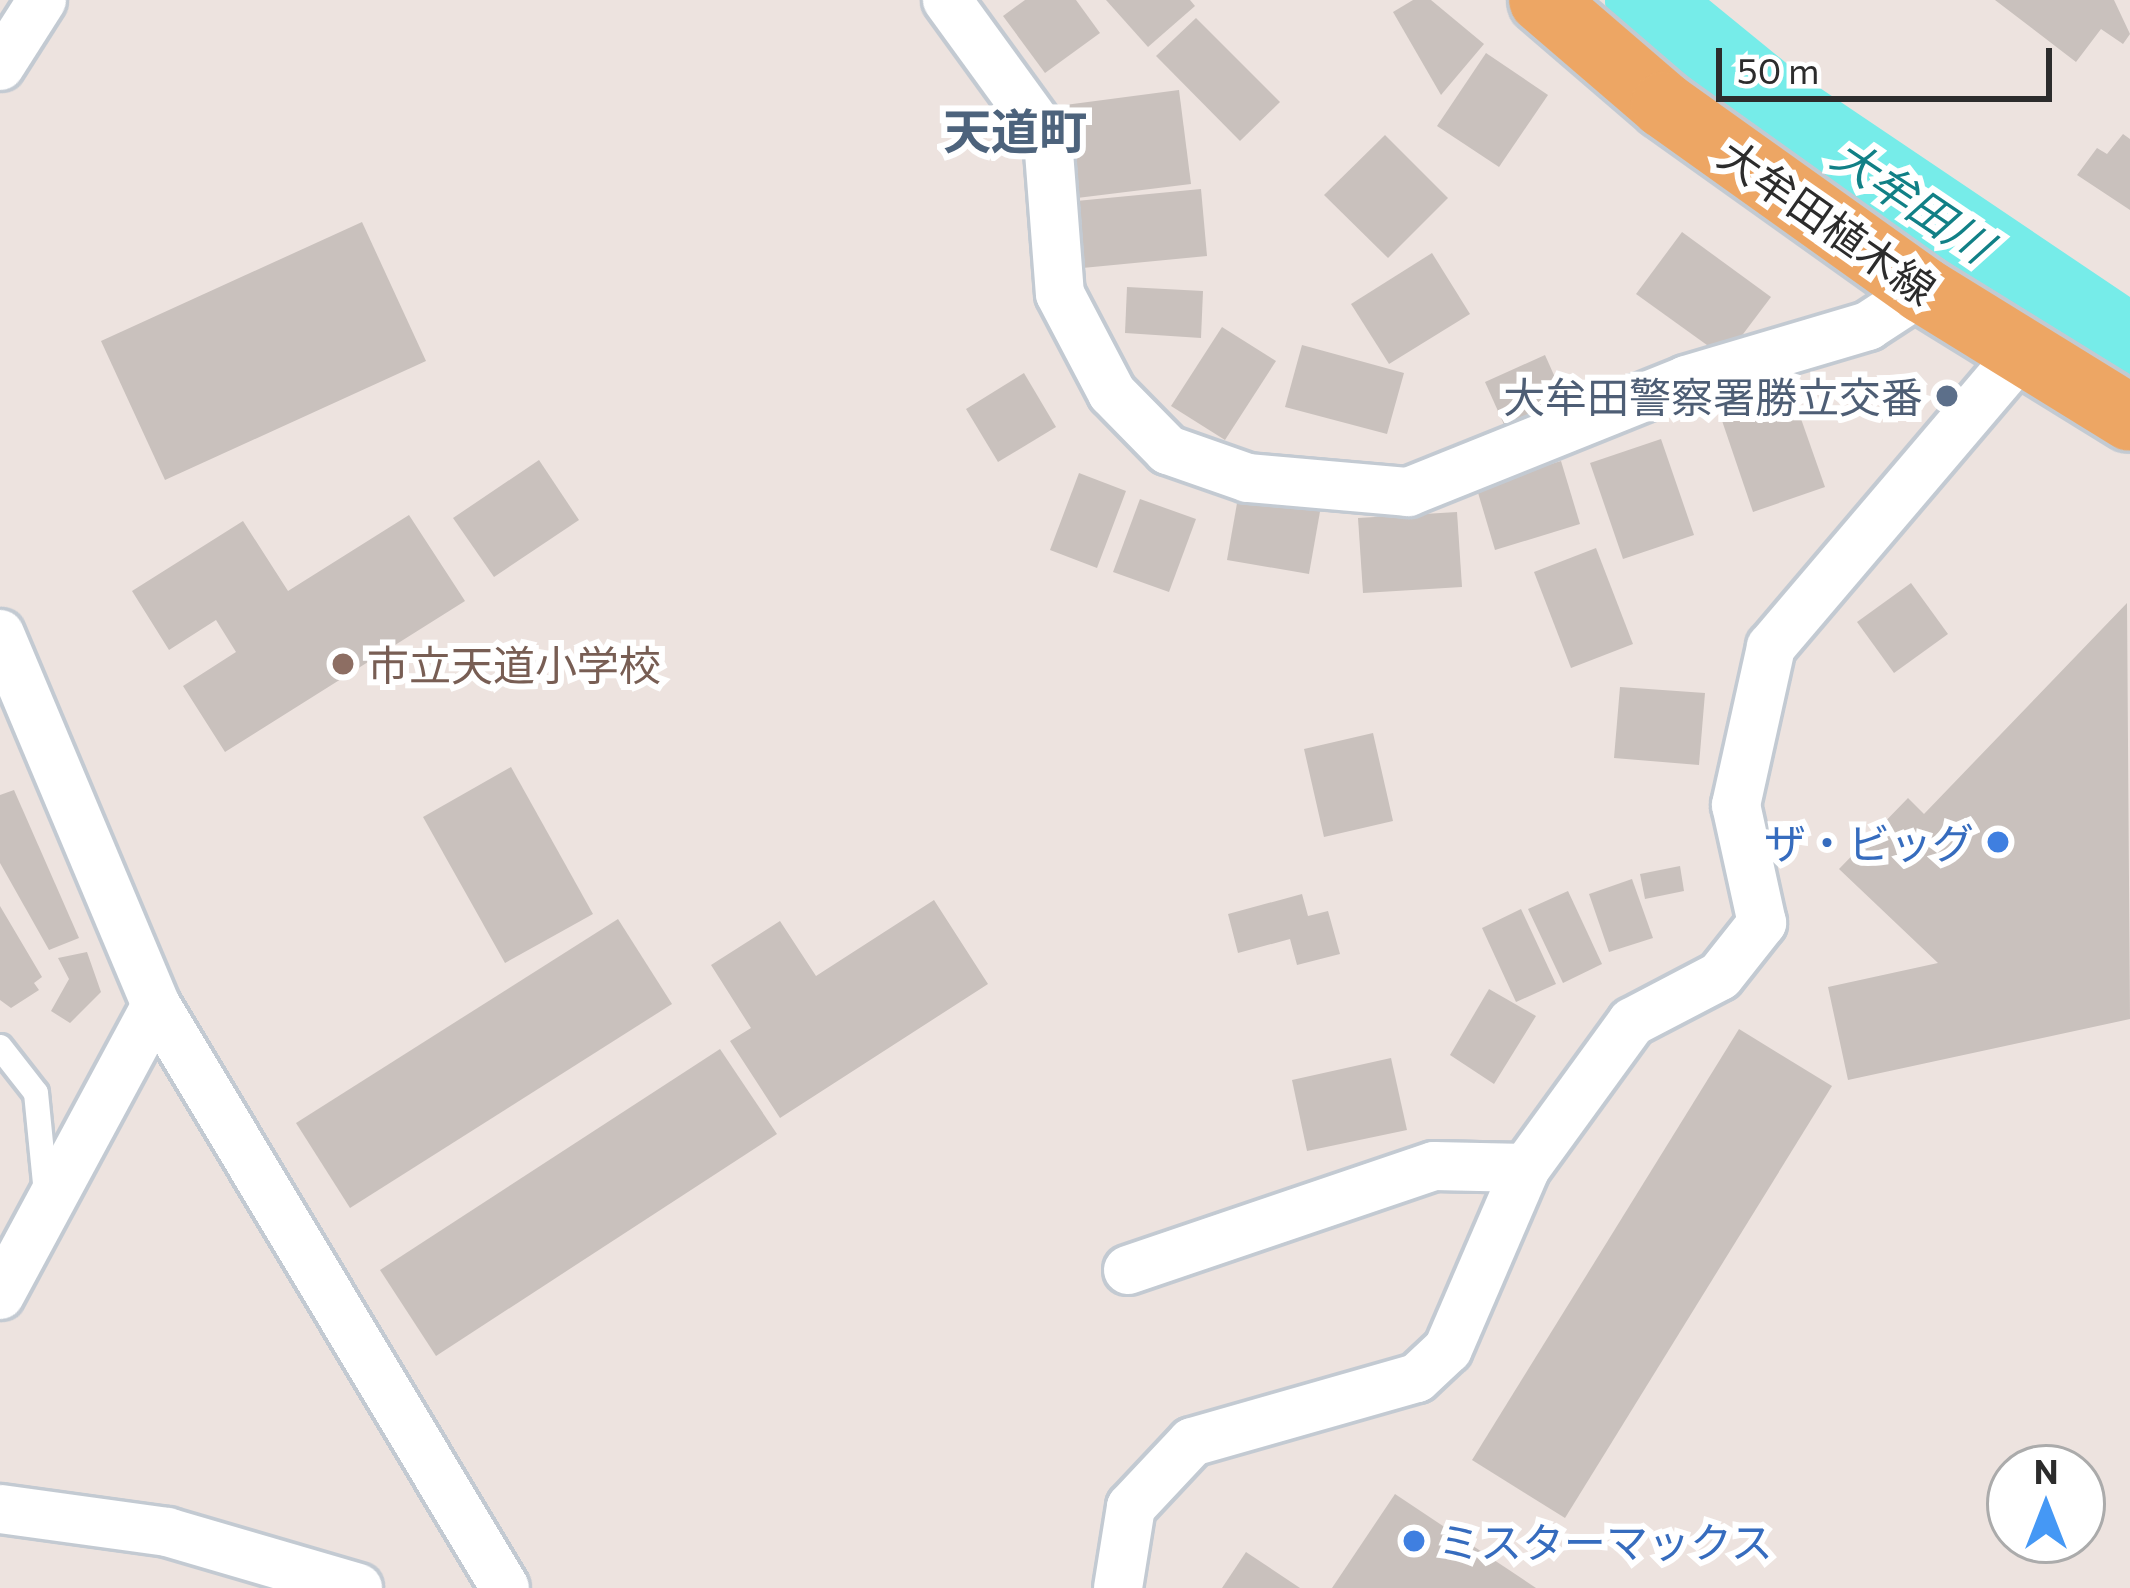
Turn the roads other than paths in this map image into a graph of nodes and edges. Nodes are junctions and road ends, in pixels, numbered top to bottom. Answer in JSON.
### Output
{"nodes":[{"id":1,"x":42,"y":0,"type":"edge"},
{"id":2,"x":947,"y":0,"type":"edge"},
{"id":3,"x":1542,"y":0,"type":"edge"},
{"id":4,"x":0,"y":66,"type":"edge"},
{"id":5,"x":1923,"y":290,"type":"junction"},
{"id":6,"x":2022,"y":352,"type":"junction"},
{"id":7,"x":2130,"y":418,"type":"edge"},
{"id":8,"x":0,"y":634,"type":"edge"},
{"id":9,"x":156,"y":1005,"type":"junction"},
{"id":10,"x":0,"y":1047,"type":"edge"},
{"id":11,"x":1526,"y":1168,"type":"junction"},
{"id":12,"x":46,"y":1209,"type":"junction"},
{"id":13,"x":1128,"y":1270,"type":"dead end"},
{"id":14,"x":0,"y":1295,"type":"edge"},
{"id":15,"x":0,"y":1509,"type":"edge"},
{"id":16,"x":358,"y":1588,"type":"edge"},
{"id":17,"x":505,"y":1588,"type":"edge"},
{"id":18,"x":1118,"y":1588,"type":"edge"}],
"edges":[{"from":1,"to":4,"type":"street"},
{"from":2,"to":5,"type":"street"},
{"from":3,"to":5,"type":"main road","name":"大牟田植木線"},
{"from":5,"to":6,"type":"main road","name":"大牟田植木線"},
{"from":6,"to":7,"type":"main road","name":"大牟田植木線"},
{"from":6,"to":11,"type":"street"},
{"from":8,"to":9,"type":"street"},
{"from":9,"to":12,"type":"street"},
{"from":9,"to":17,"type":"street"},
{"from":10,"to":12,"type":"lane"},
{"from":11,"to":13,"type":"street"},
{"from":11,"to":18,"type":"street"},
{"from":12,"to":14,"type":"street"},
{"from":15,"to":16,"type":"street"}]}
